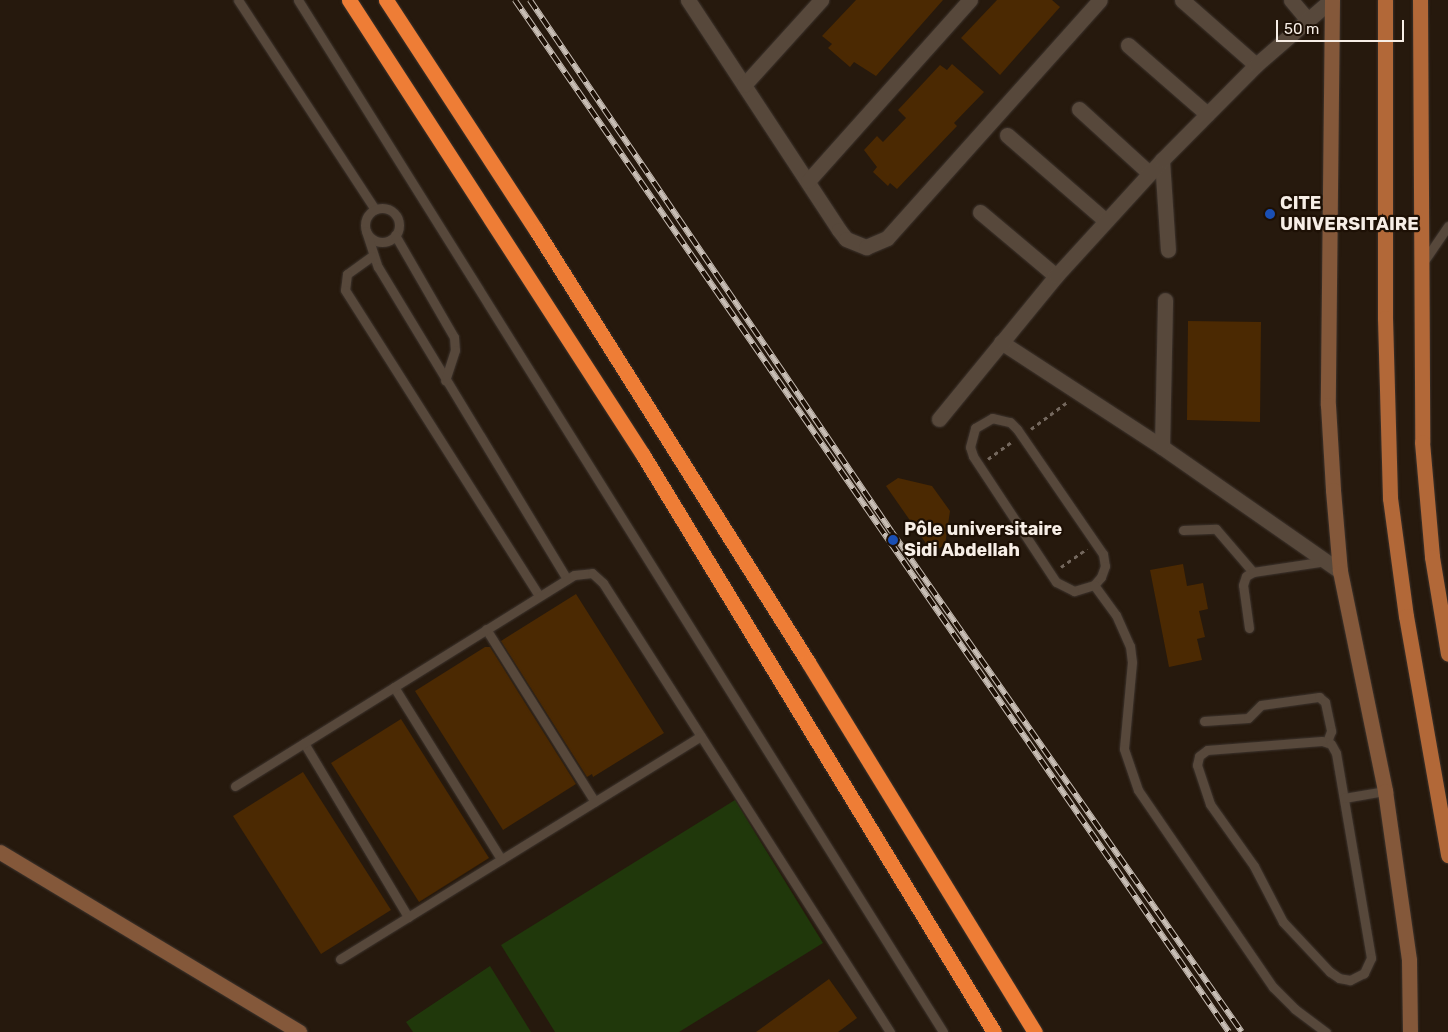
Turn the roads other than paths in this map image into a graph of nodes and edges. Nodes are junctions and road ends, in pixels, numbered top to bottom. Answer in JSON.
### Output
{"nodes":[{"id":1,"x":238,"y":0,"type":"edge"},
{"id":2,"x":298,"y":0,"type":"edge"},
{"id":3,"x":349,"y":0,"type":"edge"},
{"id":4,"x":386,"y":0,"type":"edge"},
{"id":5,"x":688,"y":0,"type":"edge"},
{"id":6,"x":820,"y":0,"type":"edge"},
{"id":7,"x":970,"y":0,"type":"edge"},
{"id":8,"x":1100,"y":0,"type":"edge"},
{"id":9,"x":1182,"y":0,"type":"edge"},
{"id":10,"x":1291,"y":0,"type":"edge"},
{"id":11,"x":1331,"y":0,"type":"edge"},
{"id":12,"x":1385,"y":0,"type":"edge"},
{"id":13,"x":1420,"y":0,"type":"edge"},
{"id":14,"x":1308,"y":20,"type":"junction"},
{"id":15,"x":1128,"y":45,"type":"dead end"},
{"id":16,"x":1256,"y":65,"type":"junction"},
{"id":17,"x":744,"y":85,"type":"junction"},
{"id":18,"x":1079,"y":109,"type":"dead end"},
{"id":19,"x":1207,"y":114,"type":"junction"},
{"id":20,"x":1007,"y":135,"type":"dead end"},
{"id":21,"x":1162,"y":160,"type":"junction"},
{"id":22,"x":1149,"y":174,"type":"junction"},
{"id":23,"x":808,"y":181,"type":"junction"},
{"id":24,"x":375,"y":209,"type":"junction"},
{"id":25,"x":980,"y":212,"type":"dead end"},
{"id":26,"x":1106,"y":221,"type":"junction"},
{"id":27,"x":1448,"y":226,"type":"edge"},
{"id":28,"x":366,"y":231,"type":"junction"},
{"id":29,"x":395,"y":235,"type":"junction"},
{"id":30,"x":1168,"y":250,"type":"dead end"},
{"id":31,"x":372,"y":256,"type":"junction"},
{"id":32,"x":1420,"y":266,"type":"junction"},
{"id":33,"x":1056,"y":276,"type":"junction"},
{"id":34,"x":1165,"y":300,"type":"dead end"},
{"id":35,"x":1001,"y":342,"type":"junction"},
{"id":36,"x":445,"y":380,"type":"junction"},
{"id":37,"x":939,"y":419,"type":"dead end"},
{"id":38,"x":1162,"y":447,"type":"junction"},
{"id":39,"x":1183,"y":530,"type":"dead end"},
{"id":40,"x":1326,"y":561,"type":"junction"},
{"id":41,"x":1253,"y":572,"type":"junction"},
{"id":42,"x":1340,"y":572,"type":"junction"},
{"id":43,"x":567,"y":579,"type":"junction"},
{"id":44,"x":1094,"y":585,"type":"junction"},
{"id":45,"x":539,"y":596,"type":"junction"},
{"id":46,"x":1250,"y":628,"type":"dead end"},
{"id":47,"x":486,"y":629,"type":"junction"},
{"id":48,"x":1448,"y":654,"type":"edge"},
{"id":49,"x":394,"y":687,"type":"junction"},
{"id":50,"x":1204,"y":721,"type":"dead end"},
{"id":51,"x":701,"y":736,"type":"junction"},
{"id":52,"x":1327,"y":742,"type":"junction"},
{"id":53,"x":304,"y":743,"type":"junction"},
{"id":54,"x":235,"y":786,"type":"dead end"},
{"id":55,"x":1385,"y":791,"type":"junction"},
{"id":56,"x":1344,"y":798,"type":"junction"},
{"id":57,"x":595,"y":802,"type":"junction"},
{"id":58,"x":0,"y":852,"type":"edge"},
{"id":59,"x":1448,"y":855,"type":"edge"},
{"id":60,"x":501,"y":859,"type":"junction"},
{"id":61,"x":408,"y":916,"type":"junction"},
{"id":62,"x":340,"y":959,"type":"dead end"},
{"id":63,"x":299,"y":1032,"type":"edge"},
{"id":64,"x":890,"y":1032,"type":"edge"},
{"id":65,"x":943,"y":1032,"type":"edge"},
{"id":66,"x":994,"y":1032,"type":"edge"},
{"id":67,"x":1035,"y":1032,"type":"edge"},
{"id":68,"x":1326,"y":1032,"type":"edge"},
{"id":69,"x":1410,"y":1032,"type":"edge"}],
"edges":[{"from":1,"to":24,"type":"lane"},
{"from":2,"to":65,"type":"lane"},
{"from":3,"to":66,"type":"highway"},
{"from":4,"to":67,"type":"highway"},
{"from":5,"to":17,"type":"street"},
{"from":6,"to":17,"type":"street"},
{"from":7,"to":23,"type":"street"},
{"from":8,"to":23,"type":"street"},
{"from":9,"to":16,"type":"street"},
{"from":10,"to":14,"type":"street"},
{"from":11,"to":14,"type":"street"},
{"from":11,"to":42,"type":"street"},
{"from":12,"to":59,"type":"main road"},
{"from":13,"to":32,"type":"main road"},
{"from":14,"to":16,"type":"street"},
{"from":15,"to":19,"type":"street"},
{"from":16,"to":19,"type":"street"},
{"from":17,"to":23,"type":"street"},
{"from":18,"to":22,"type":"street"},
{"from":19,"to":21,"type":"street"},
{"from":20,"to":26,"type":"street"},
{"from":21,"to":22,"type":"street"},
{"from":21,"to":30,"type":"street"},
{"from":22,"to":26,"type":"street"},
{"from":24,"to":28,"type":"lane"},
{"from":24,"to":29,"type":"lane"},
{"from":25,"to":33,"type":"street"},
{"from":26,"to":33,"type":"street"},
{"from":27,"to":32,"type":"lane"},
{"from":28,"to":29,"type":"lane"},
{"from":28,"to":31,"type":"lane"},
{"from":29,"to":36,"type":"lane"},
{"from":31,"to":36,"type":"lane"},
{"from":31,"to":45,"type":"lane"},
{"from":32,"to":48,"type":"main road"},
{"from":33,"to":35,"type":"street"},
{"from":34,"to":38,"type":"street"},
{"from":35,"to":37,"type":"street"},
{"from":35,"to":38,"type":"street"},
{"from":36,"to":43,"type":"lane"},
{"from":38,"to":40,"type":"street"},
{"from":39,"to":41,"type":"lane"},
{"from":40,"to":41,"type":"lane"},
{"from":40,"to":42,"type":"street"},
{"from":41,"to":46,"type":"lane"},
{"from":42,"to":55,"type":"street"},
{"from":43,"to":45,"type":"lane"},
{"from":43,"to":51,"type":"lane"},
{"from":44,"to":44,"type":"lane"},
{"from":44,"to":68,"type":"lane"},
{"from":45,"to":47,"type":"lane"},
{"from":47,"to":49,"type":"lane"},
{"from":47,"to":57,"type":"lane"},
{"from":49,"to":53,"type":"lane"},
{"from":49,"to":60,"type":"lane"},
{"from":50,"to":52,"type":"lane"},
{"from":51,"to":57,"type":"lane"},
{"from":51,"to":64,"type":"lane"},
{"from":52,"to":56,"type":"lane"},
{"from":52,"to":56,"type":"lane"},
{"from":53,"to":54,"type":"lane"},
{"from":53,"to":61,"type":"lane"},
{"from":55,"to":56,"type":"lane"},
{"from":55,"to":69,"type":"street"},
{"from":57,"to":60,"type":"lane"},
{"from":58,"to":63,"type":"street"},
{"from":60,"to":61,"type":"lane"},
{"from":61,"to":62,"type":"lane"}]}
